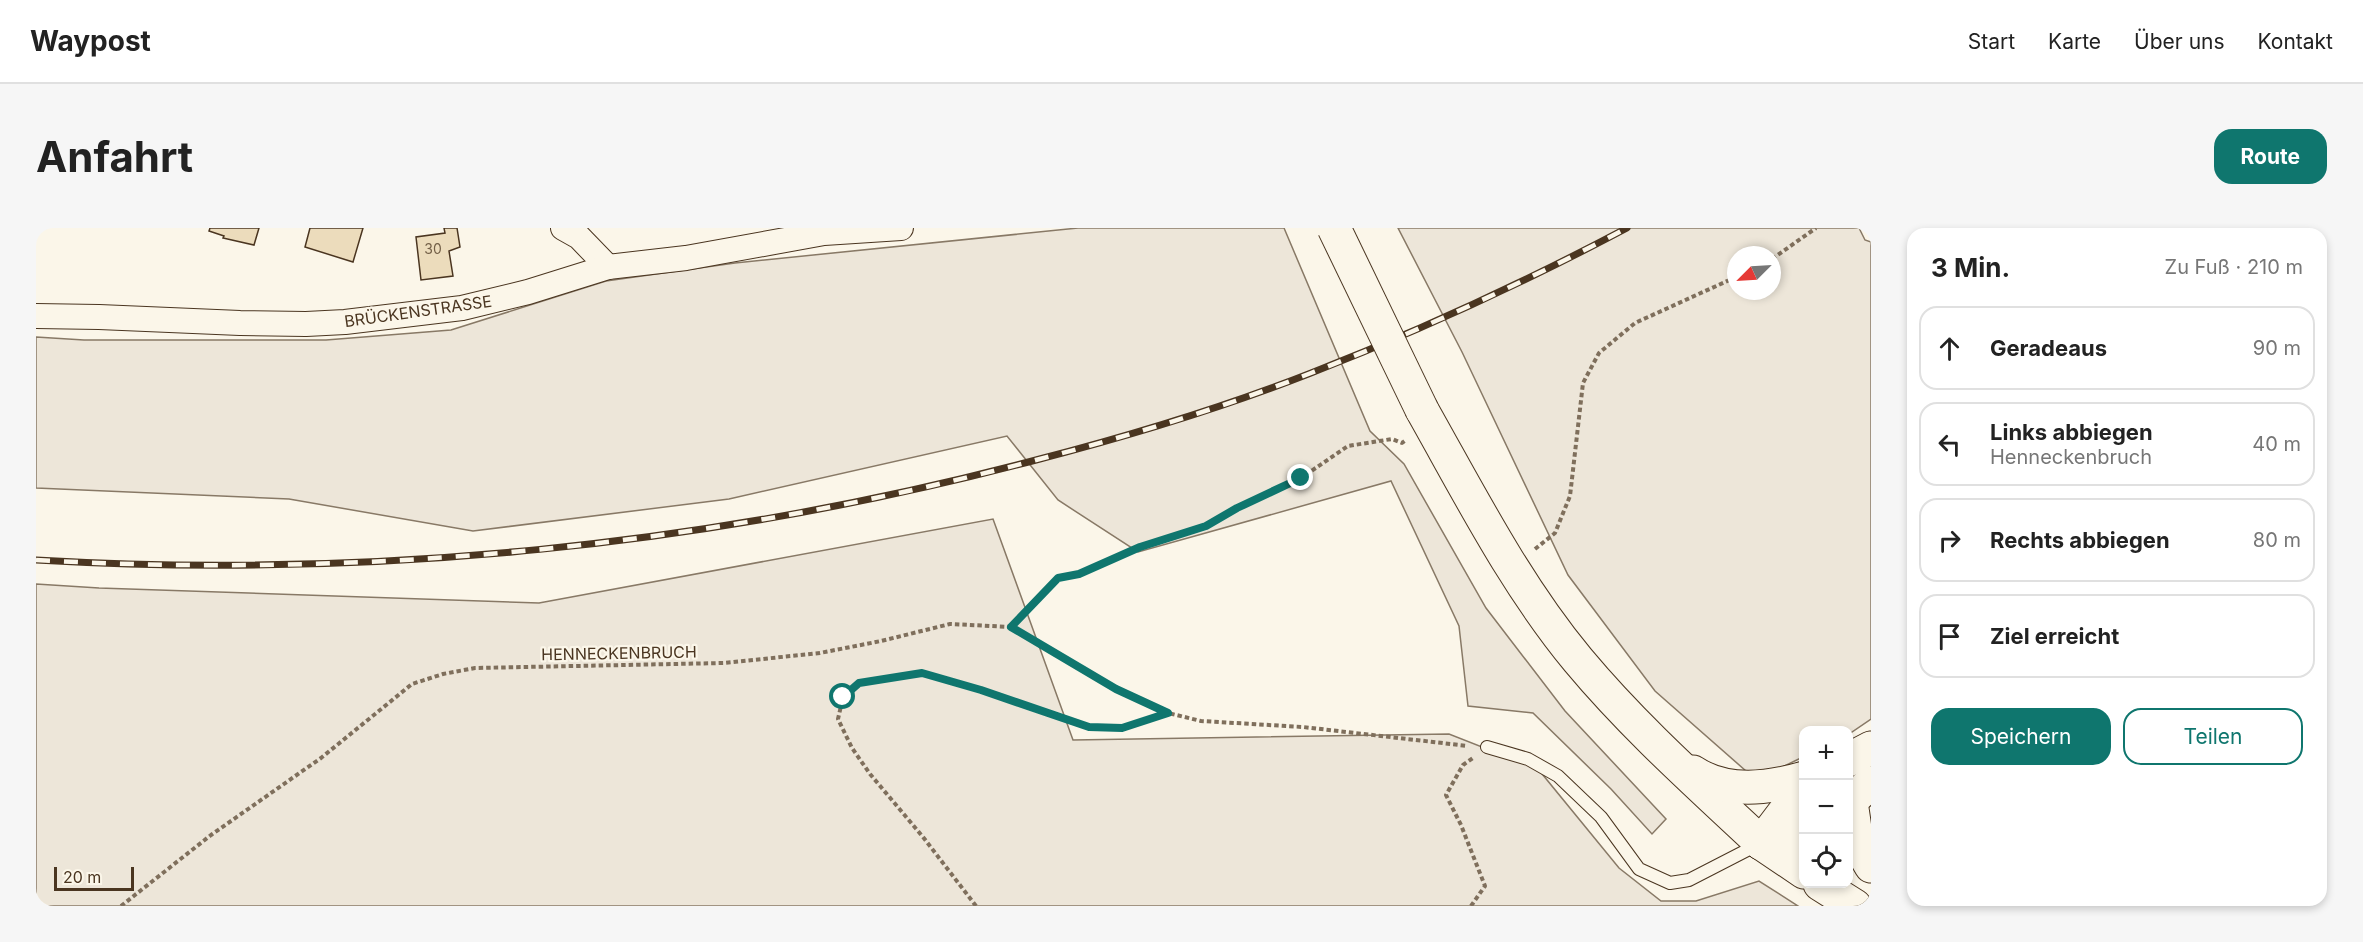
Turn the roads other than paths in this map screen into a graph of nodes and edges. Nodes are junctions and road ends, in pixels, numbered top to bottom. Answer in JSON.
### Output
{"nodes":[{"id":1,"x":563,"y":228,"type":"edge"},
{"id":2,"x":901,"y":228,"type":"edge"},
{"id":3,"x":1334,"y":228,"type":"edge"},
{"id":4,"x":608,"y":267,"type":"junction"},
{"id":5,"x":36,"y":316,"type":"edge"},
{"id":6,"x":1487,"y":747,"type":"road end"},
{"id":7,"x":1871,"y":748,"type":"edge"},
{"id":8,"x":1662,"y":751,"type":"junction"},
{"id":9,"x":1853,"y":757,"type":"edge"},
{"id":10,"x":1799,"y":779,"type":"edge"},
{"id":11,"x":1857,"y":796,"type":"edge"},
{"id":12,"x":1799,"y":797,"type":"edge"},
{"id":13,"x":1799,"y":833,"type":"edge"},
{"id":14,"x":1761,"y":843,"type":"junction"},
{"id":15,"x":1871,"y":866,"type":"edge"},
{"id":16,"x":1799,"y":869,"type":"edge"},
{"id":17,"x":1827,"y":888,"type":"edge"},
{"id":18,"x":1855,"y":906,"type":"edge"}],
"edges":[{"from":1,"to":4,"type":"street"},
{"from":2,"to":4,"type":"street","name":"BRÜCKENSTRASSE"},
{"from":3,"to":8,"type":"main road","bridge":true},
{"from":4,"to":5,"type":"street","name":"BRÜCKENSTRASSE"},
{"from":6,"to":14,"type":"lane"},
{"from":7,"to":9,"type":"main road"},
{"from":8,"to":10,"type":"main road"},
{"from":8,"to":14,"type":"main road"},
{"from":11,"to":15,"type":"main road"},
{"from":12,"to":14,"type":"main road"},
{"from":13,"to":14,"type":"main road"},
{"from":14,"to":16,"type":"main road"},
{"from":17,"to":18,"type":"main road"}]}
